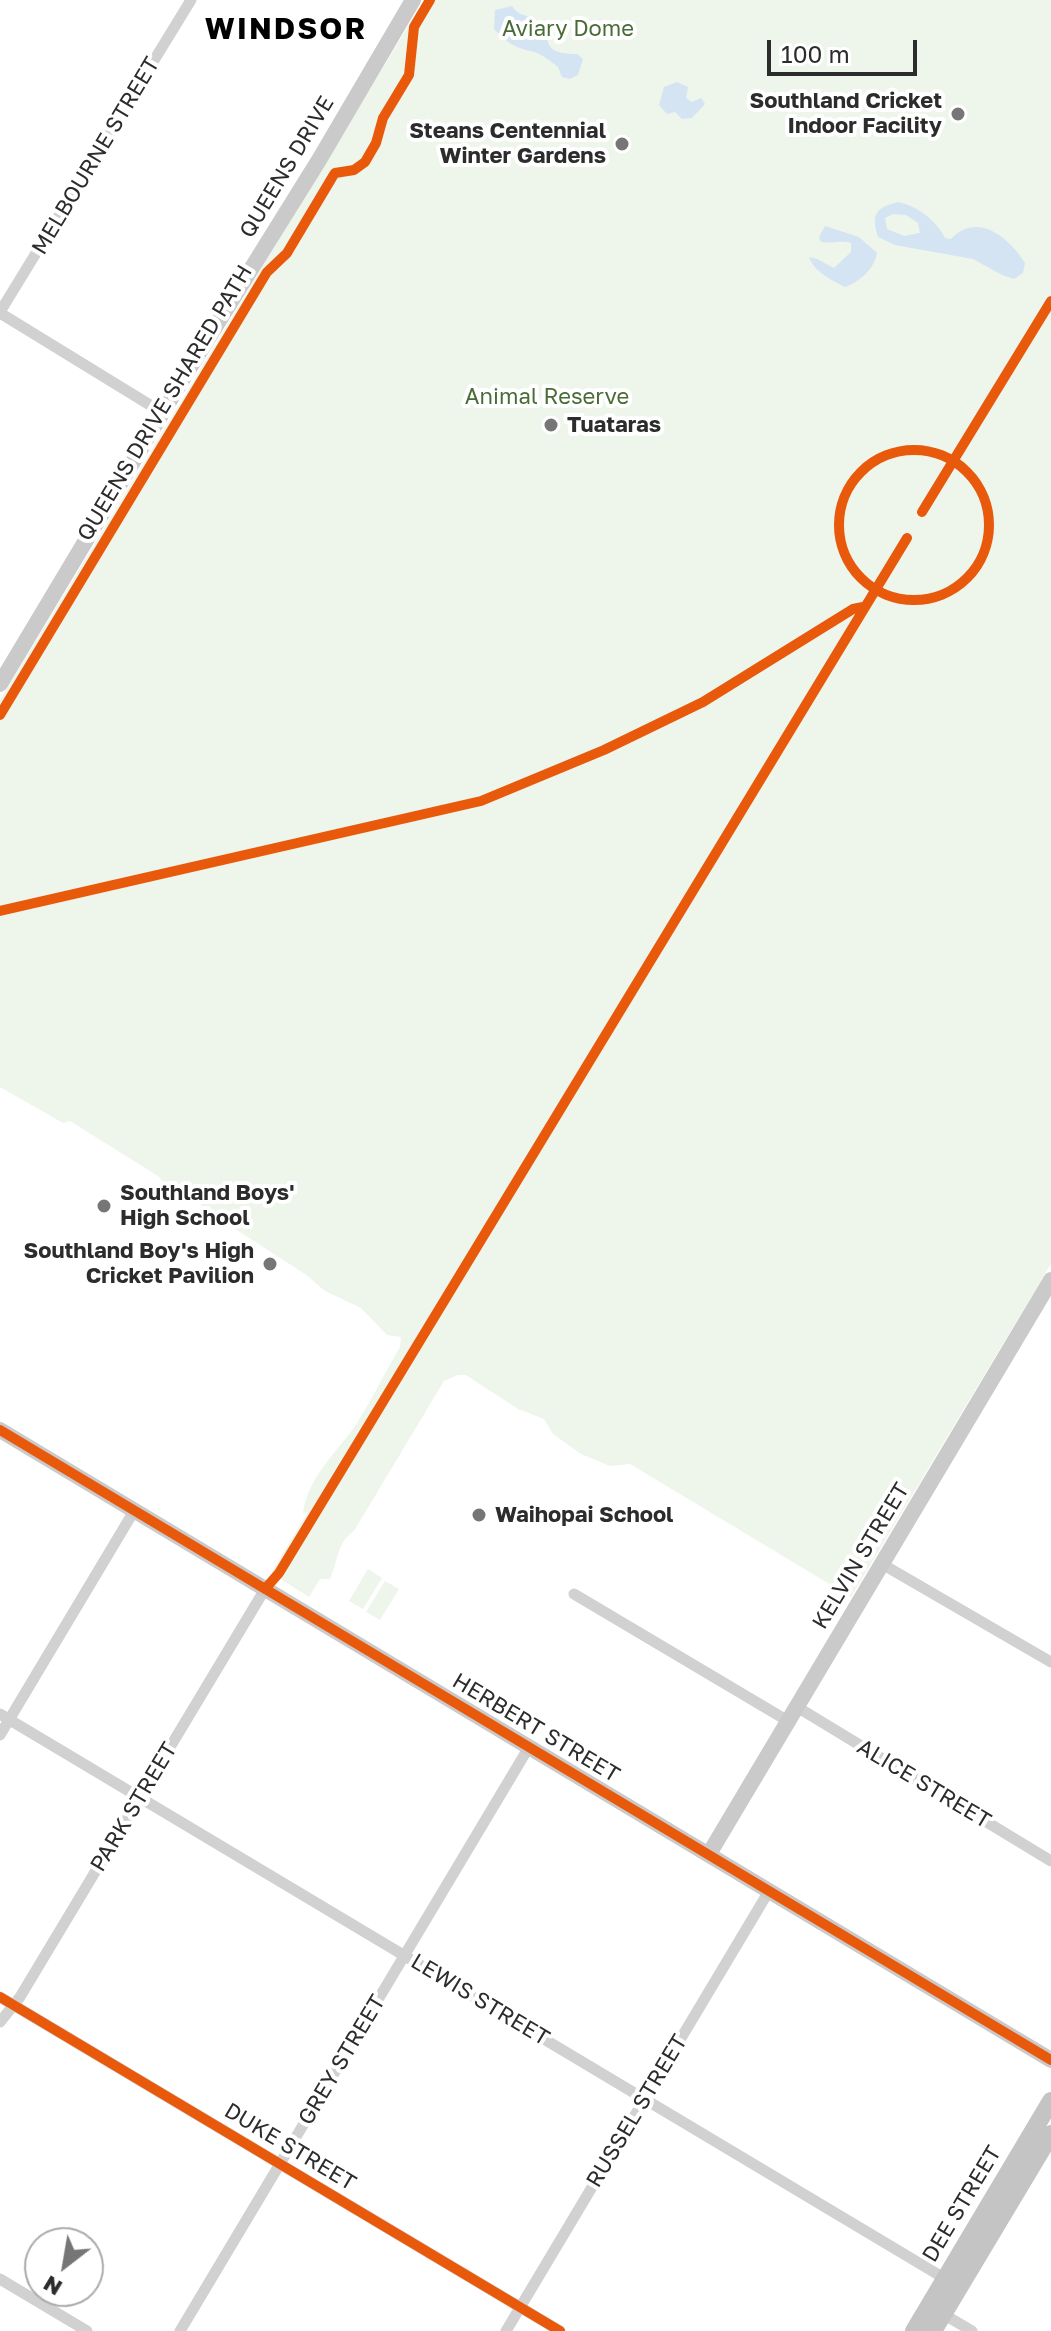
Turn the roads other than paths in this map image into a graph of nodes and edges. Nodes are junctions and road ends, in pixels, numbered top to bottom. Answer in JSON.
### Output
{"nodes":[{"id":1,"x":191,"y":0,"type":"edge"},
{"id":2,"x":413,"y":0,"type":"edge"},
{"id":3,"x":0,"y":312,"type":"edge"},
{"id":4,"x":163,"y":413,"type":"junction"},
{"id":5,"x":0,"y":684,"type":"edge"},
{"id":6,"x":1051,"y":1280,"type":"edge"},
{"id":7,"x":0,"y":1430,"type":"edge"},
{"id":8,"x":134,"y":1511,"type":"junction"},
{"id":9,"x":882,"y":1564,"type":"junction"},
{"id":10,"x":265,"y":1589,"type":"junction"},
{"id":11,"x":574,"y":1594,"type":"dead end"},
{"id":12,"x":1051,"y":1662,"type":"edge"},
{"id":13,"x":792,"y":1714,"type":"junction"},
{"id":14,"x":5,"y":1716,"type":"edge"},
{"id":15,"x":0,"y":1735,"type":"edge"},
{"id":16,"x":529,"y":1747,"type":"junction"},
{"id":17,"x":140,"y":1798,"type":"junction"},
{"id":18,"x":709,"y":1854,"type":"junction"},
{"id":19,"x":1051,"y":1861,"type":"edge"},
{"id":20,"x":769,"y":1891,"type":"junction"},
{"id":21,"x":404,"y":1955,"type":"junction"},
{"id":22,"x":0,"y":1997,"type":"edge"},
{"id":23,"x":13,"y":2005,"type":"junction"},
{"id":24,"x":0,"y":2022,"type":"edge"},
{"id":25,"x":1051,"y":2060,"type":"edge"},
{"id":26,"x":644,"y":2099,"type":"junction"},
{"id":27,"x":1051,"y":2101,"type":"edge"},
{"id":28,"x":1051,"y":2134,"type":"edge"},
{"id":29,"x":1035,"y":2156,"type":"junction"},
{"id":30,"x":280,"y":2164,"type":"junction"},
{"id":31,"x":0,"y":2279,"type":"edge"},
{"id":32,"x":952,"y":2283,"type":"junction"},
{"id":33,"x":520,"y":2307,"type":"junction"},
{"id":34,"x":936,"y":2310,"type":"junction"},
{"id":35,"x":87,"y":2331,"type":"edge"},
{"id":36,"x":180,"y":2331,"type":"edge"},
{"id":37,"x":506,"y":2331,"type":"edge"},
{"id":38,"x":560,"y":2331,"type":"edge"},
{"id":39,"x":914,"y":2331,"type":"edge"},
{"id":40,"x":933,"y":2331,"type":"edge"},
{"id":41,"x":972,"y":2331,"type":"edge"}],
"edges":[{"from":1,"to":3,"type":"street","name":"MELBOURNE STREET"},
{"from":2,"to":4,"type":"main road","name":"QUEENS DRIVE"},
{"from":3,"to":4,"type":"street"},
{"from":4,"to":5,"type":"main road","name":"QUEENS DRIVE"},
{"from":6,"to":9,"type":"main road","name":"KELVIN STREET"},
{"from":7,"to":8,"type":"main road","name":"HERBERT STREET"},
{"from":8,"to":10,"type":"main road","name":"HERBERT STREET"},
{"from":8,"to":14,"type":"street"},
{"from":9,"to":12,"type":"street"},
{"from":9,"to":13,"type":"main road","name":"KELVIN STREET"},
{"from":10,"to":16,"type":"main road","name":"HERBERT STREET"},
{"from":10,"to":17,"type":"street","name":"PARK STREET"},
{"from":11,"to":13,"type":"street","name":"ALICE STREET"},
{"from":13,"to":18,"type":"main road","name":"KELVIN STREET"},
{"from":13,"to":19,"type":"street","name":"ALICE STREET"},
{"from":14,"to":15,"type":"street"},
{"from":14,"to":17,"type":"street","name":"LEWIS STREET"},
{"from":16,"to":18,"type":"main road","name":"HERBERT STREET"},
{"from":16,"to":21,"type":"street","name":"GREY STREET"},
{"from":17,"to":21,"type":"street","name":"LEWIS STREET"},
{"from":17,"to":23,"type":"street","name":"PARK STREET"},
{"from":18,"to":20,"type":"main road","name":"HERBERT STREET"},
{"from":20,"to":25,"type":"main road","name":"HERBERT STREET"},
{"from":20,"to":26,"type":"street","name":"RUSSEL STREET"},
{"from":21,"to":26,"type":"street","name":"LEWIS STREET"},
{"from":21,"to":30,"type":"street","name":"GREY STREET"},
{"from":22,"to":23,"type":"street","name":"DUKE STREET"},
{"from":23,"to":24,"type":"street","name":"PARK STREET"},
{"from":23,"to":30,"type":"street","name":"DUKE STREET"},
{"from":26,"to":32,"type":"street","name":"LEWIS STREET"},
{"from":26,"to":33,"type":"street","name":"RUSSEL STREET"},
{"from":27,"to":29,"type":"main road","name":"DEE STREET"},
{"from":28,"to":29,"type":"main road","name":"DEE STREET"},
{"from":29,"to":32,"type":"main road","name":"DEE STREET"},
{"from":30,"to":33,"type":"street","name":"DUKE STREET"},
{"from":30,"to":36,"type":"street","name":"GREY STREET"},
{"from":31,"to":35,"type":"street"},
{"from":32,"to":34,"type":"main road","name":"DEE STREET"},
{"from":33,"to":37,"type":"street","name":"RUSSEL STREET"},
{"from":33,"to":38,"type":"street","name":"DUKE STREET"},
{"from":34,"to":39,"type":"main road","name":"DEE STREET"},
{"from":34,"to":40,"type":"main road","name":"DEE STREET"},
{"from":34,"to":41,"type":"street"}]}
